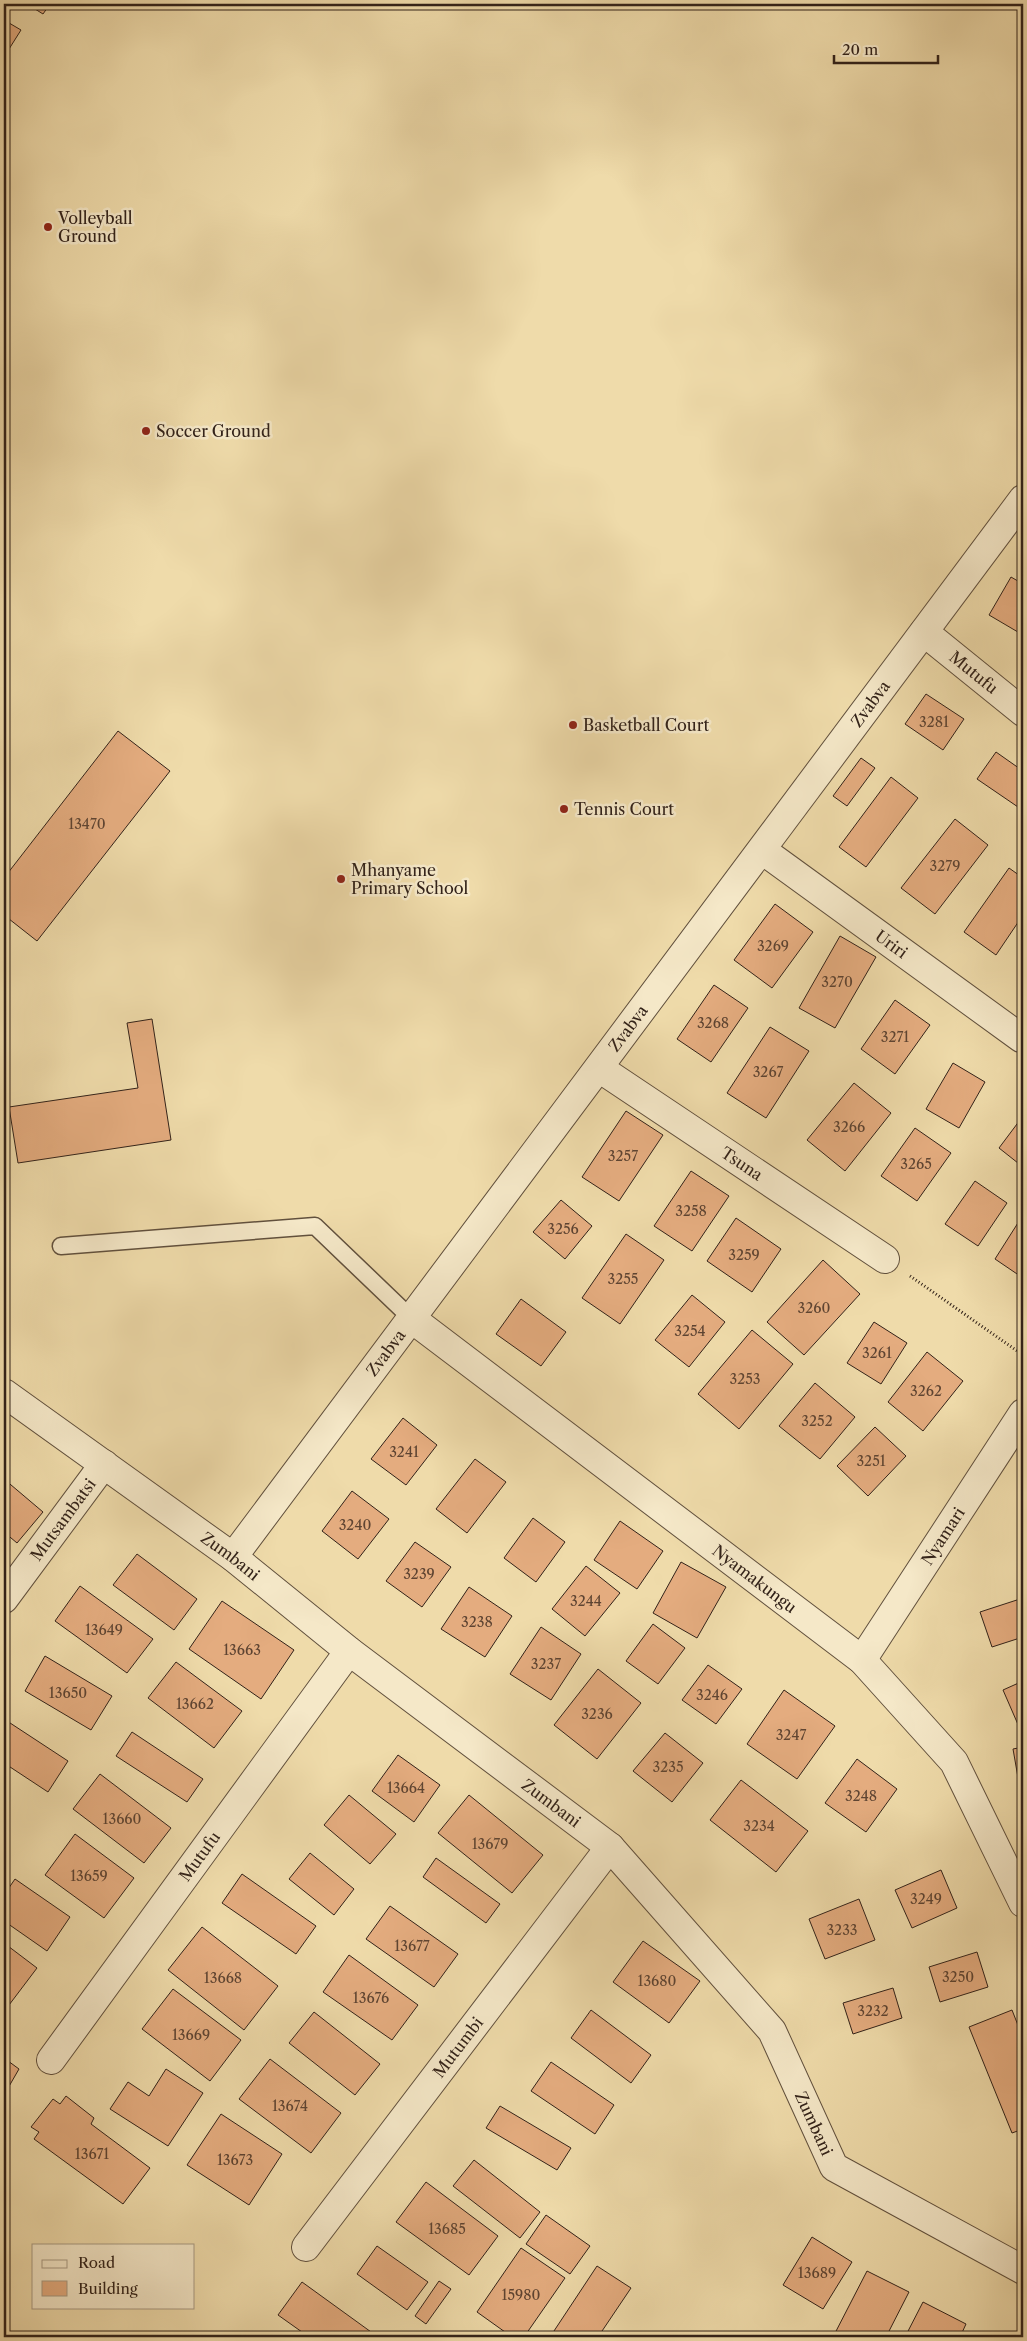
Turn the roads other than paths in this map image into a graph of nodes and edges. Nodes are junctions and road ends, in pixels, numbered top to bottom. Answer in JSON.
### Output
{"nodes":[{"id":1,"x":1023,"y":499,"type":"edge"},
{"id":2,"x":924,"y":632,"type":"junction"},
{"id":3,"x":1023,"y":712,"type":"edge"},
{"id":4,"x":762,"y":850,"type":"junction"},
{"id":5,"x":1021,"y":1038,"type":"dead end"},
{"id":6,"x":599,"y":1068,"type":"junction"},
{"id":7,"x":61,"y":1246,"type":"dead end"},
{"id":8,"x":885,"y":1259,"type":"road end"},
{"id":9,"x":412,"y":1319,"type":"junction"},
{"id":10,"x":4,"y":1393,"type":"edge"},
{"id":11,"x":1023,"y":1413,"type":"edge"},
{"id":12,"x":104,"y":1464,"type":"junction"},
{"id":13,"x":233,"y":1557,"type":"junction"},
{"id":14,"x":4,"y":1599,"type":"edge"},
{"id":15,"x":349,"y":1652,"type":"junction"},
{"id":16,"x":862,"y":1660,"type":"junction"},
{"id":17,"x":610,"y":1847,"type":"junction"},
{"id":18,"x":1023,"y":1903,"type":"edge"},
{"id":19,"x":51,"y":2060,"type":"dead end"},
{"id":20,"x":306,"y":2247,"type":"dead end"},
{"id":21,"x":1023,"y":2270,"type":"edge"}],
"edges":[{"from":1,"to":2,"type":"street","name":"Zvabva"},
{"from":2,"to":3,"type":"street","name":"Mutufu"},
{"from":2,"to":4,"type":"street","name":"Zvabva"},
{"from":4,"to":5,"type":"street","name":"Uriri"},
{"from":4,"to":6,"type":"street","name":"Zvabva"},
{"from":6,"to":8,"type":"street","name":"Tsuna"},
{"from":6,"to":9,"type":"street","name":"Zvabva"},
{"from":7,"to":9,"type":"lane"},
{"from":9,"to":13,"type":"street","name":"Zvabva"},
{"from":9,"to":16,"type":"street","name":"Nyamakungu"},
{"from":10,"to":12,"type":"street","name":"Zumbani"},
{"from":11,"to":16,"type":"street","name":"Nyamari"},
{"from":12,"to":13,"type":"street","name":"Zumbani"},
{"from":12,"to":14,"type":"street","name":"Mutsambatsi"},
{"from":13,"to":15,"type":"street","name":"Zumbani"},
{"from":15,"to":17,"type":"street","name":"Zumbani"},
{"from":15,"to":19,"type":"street","name":"Mutufu"},
{"from":16,"to":18,"type":"street","name":"Nyamakungu"},
{"from":17,"to":20,"type":"street","name":"Mutumbi"},
{"from":17,"to":21,"type":"street","name":"Zumbani"}]}
